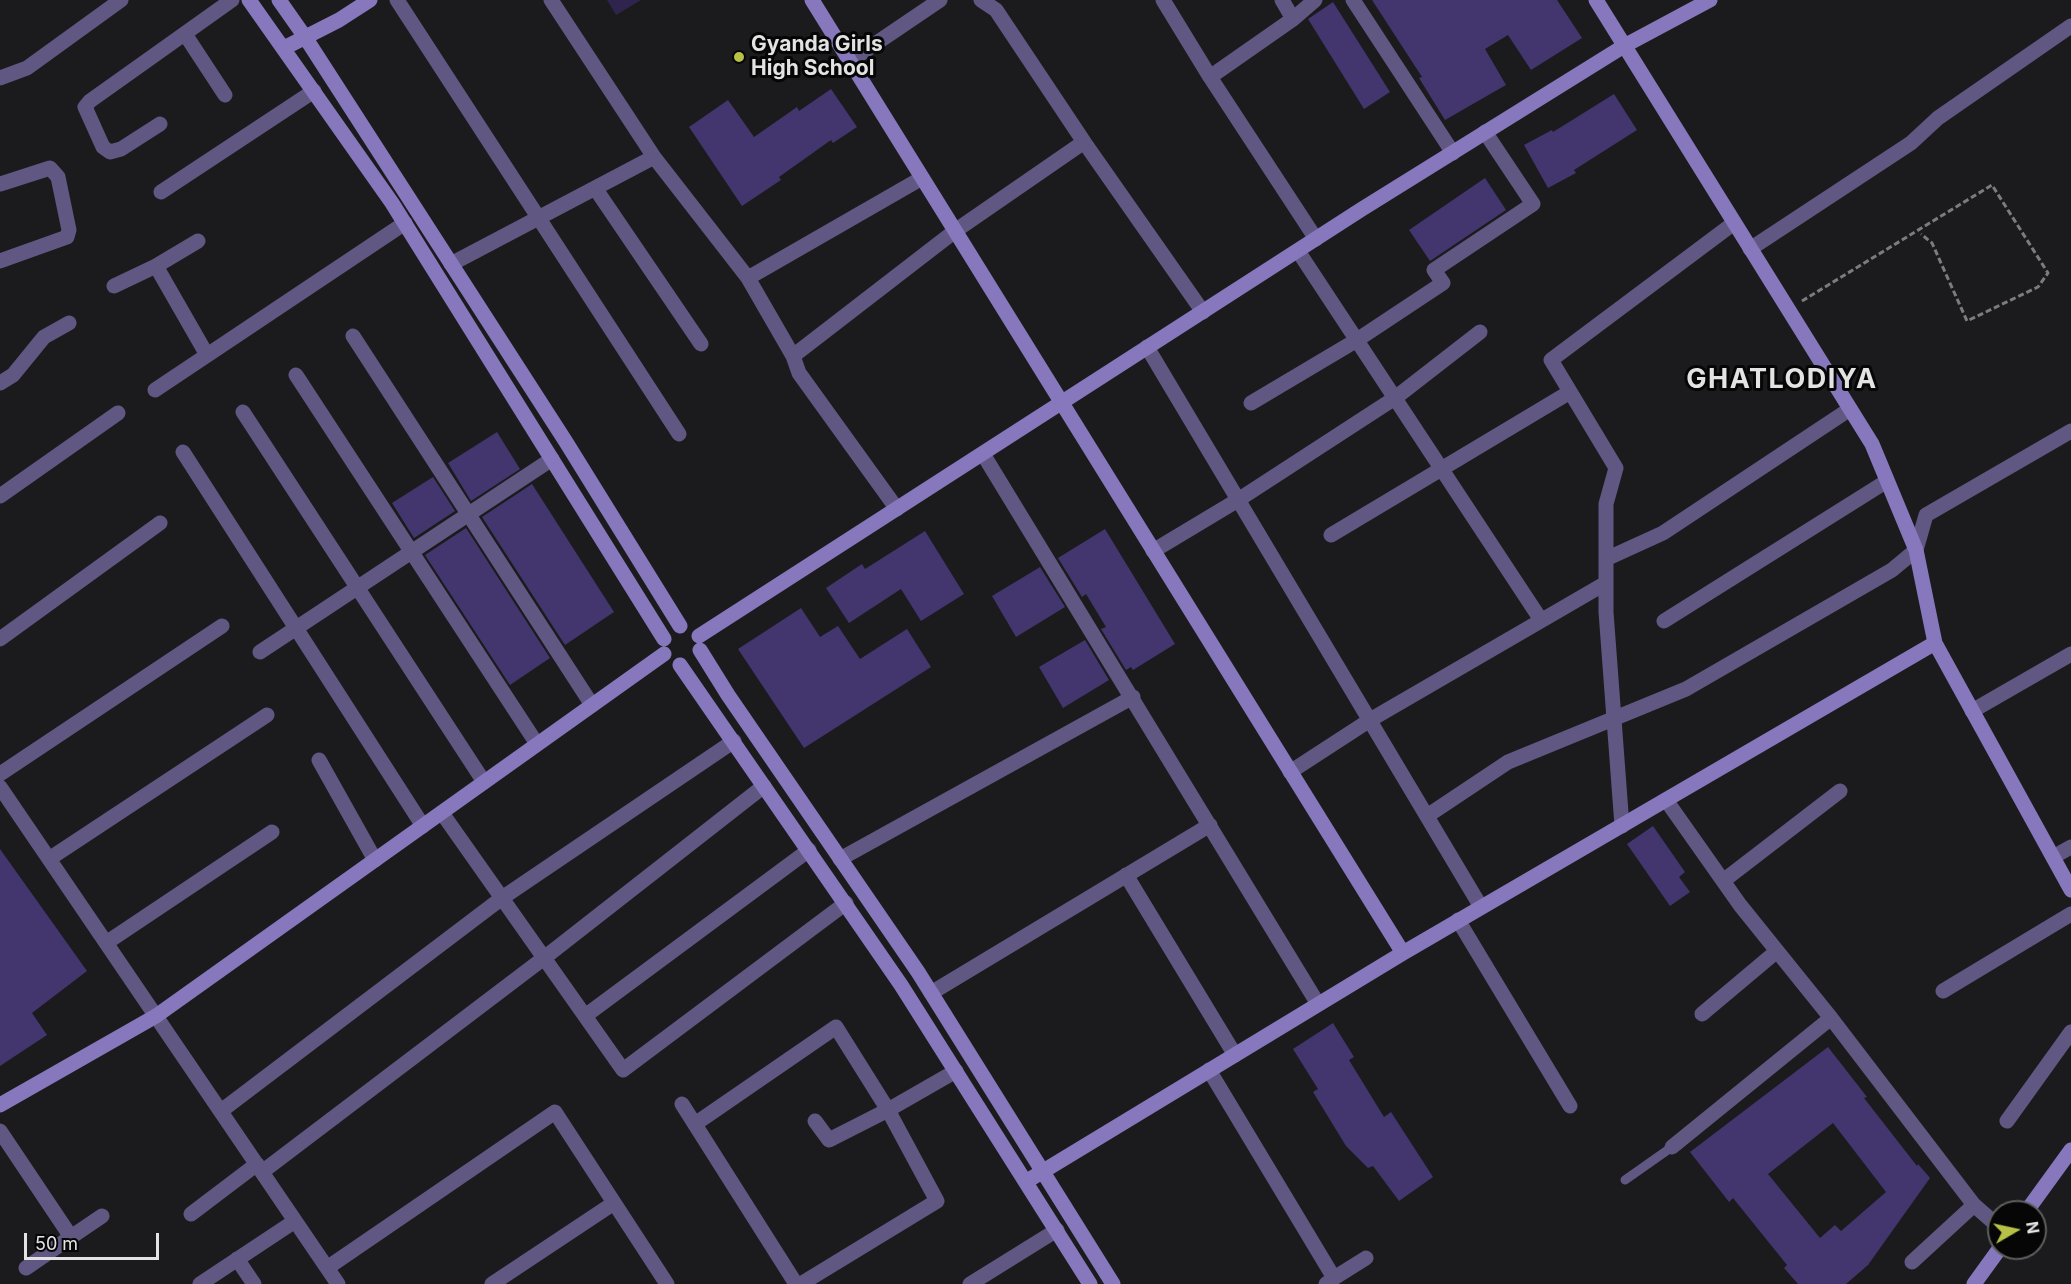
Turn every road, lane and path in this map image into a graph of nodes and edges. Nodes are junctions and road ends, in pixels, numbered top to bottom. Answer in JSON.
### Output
{"nodes":[{"id":1,"x":121,"y":0,"type":"edge"},
{"id":2,"x":232,"y":0,"type":"edge"},
{"id":3,"x":249,"y":0,"type":"edge"},
{"id":4,"x":279,"y":0,"type":"edge"},
{"id":5,"x":370,"y":0,"type":"edge"},
{"id":6,"x":397,"y":0,"type":"edge"},
{"id":7,"x":551,"y":0,"type":"edge"},
{"id":8,"x":812,"y":0,"type":"edge"},
{"id":9,"x":940,"y":0,"type":"edge"},
{"id":10,"x":981,"y":0,"type":"edge"},
{"id":11,"x":1163,"y":0,"type":"edge"},
{"id":12,"x":1282,"y":0,"type":"edge"},
{"id":13,"x":1315,"y":0,"type":"edge"},
{"id":14,"x":1353,"y":0,"type":"edge"},
{"id":15,"x":1596,"y":0,"type":"edge"},
{"id":16,"x":1710,"y":0,"type":"edge"},
{"id":17,"x":1293,"y":19,"type":"junction"},
{"id":18,"x":2071,"y":26,"type":"edge"},
{"id":19,"x":184,"y":34,"type":"junction"},
{"id":20,"x":305,"y":37,"type":"junction"},
{"id":21,"x":1624,"y":46,"type":"junction"},
{"id":22,"x":284,"y":48,"type":"junction"},
{"id":23,"x":850,"y":61,"type":"junction"},
{"id":24,"x":1210,"y":77,"type":"junction"},
{"id":25,"x":0,"y":78,"type":"edge"},
{"id":26,"x":314,"y":91,"type":"junction"},
{"id":27,"x":225,"y":95,"type":"dead end"},
{"id":28,"x":160,"y":124,"type":"dead end"},
{"id":29,"x":1485,"y":132,"type":"junction"},
{"id":30,"x":1084,"y":142,"type":"junction"},
{"id":31,"x":1452,"y":153,"type":"junction"},
{"id":32,"x":654,"y":157,"type":"junction"},
{"id":33,"x":922,"y":178,"type":"junction"},
{"id":34,"x":0,"y":184,"type":"edge"},
{"id":35,"x":595,"y":188,"type":"junction"},
{"id":36,"x":161,"y":192,"type":"dead end"},
{"id":37,"x":540,"y":217,"type":"junction"},
{"id":38,"x":405,"y":223,"type":"junction"},
{"id":39,"x":1734,"y":223,"type":"junction"},
{"id":40,"x":955,"y":231,"type":"junction"},
{"id":41,"x":1920,"y":234,"type":"dead end"},
{"id":42,"x":1316,"y":239,"type":"junction"},
{"id":43,"x":198,"y":242,"type":"dead end"},
{"id":44,"x":1750,"y":249,"type":"junction"},
{"id":45,"x":1298,"y":250,"type":"junction"},
{"id":46,"x":0,"y":261,"type":"edge"},
{"id":47,"x":451,"y":264,"type":"junction"},
{"id":48,"x":156,"y":266,"type":"junction"},
{"id":49,"x":748,"y":278,"type":"junction"},
{"id":50,"x":114,"y":286,"type":"dead end"},
{"id":51,"x":1788,"y":310,"type":"junction"},
{"id":52,"x":1203,"y":312,"type":"junction"},
{"id":53,"x":69,"y":323,"type":"dead end"},
{"id":54,"x":1480,"y":332,"type":"dead end"},
{"id":55,"x":353,"y":336,"type":"dead end"},
{"id":56,"x":1357,"y":340,"type":"junction"},
{"id":57,"x":701,"y":344,"type":"dead end"},
{"id":58,"x":1147,"y":348,"type":"junction"},
{"id":59,"x":207,"y":355,"type":"junction"},
{"id":60,"x":793,"y":356,"type":"junction"},
{"id":61,"x":296,"y":375,"type":"dead end"},
{"id":62,"x":0,"y":383,"type":"edge"},
{"id":63,"x":155,"y":390,"type":"dead end"},
{"id":64,"x":1570,"y":392,"type":"junction"},
{"id":65,"x":1395,"y":398,"type":"junction"},
{"id":66,"x":1061,"y":403,"type":"junction"},
{"id":67,"x":1251,"y":403,"type":"dead end"},
{"id":68,"x":1850,"y":409,"type":"junction"},
{"id":69,"x":243,"y":412,"type":"dead end"},
{"id":70,"x":118,"y":413,"type":"dead end"},
{"id":71,"x":2071,"y":431,"type":"edge"},
{"id":72,"x":679,"y":434,"type":"dead end"},
{"id":73,"x":183,"y":452,"type":"dead end"},
{"id":74,"x":983,"y":454,"type":"junction"},
{"id":75,"x":552,"y":459,"type":"junction"},
{"id":76,"x":1441,"y":468,"type":"junction"},
{"id":77,"x":1887,"y":481,"type":"junction"},
{"id":78,"x":0,"y":496,"type":"edge"},
{"id":79,"x":1238,"y":500,"type":"junction"},
{"id":80,"x":897,"y":509,"type":"junction"},
{"id":81,"x":467,"y":515,"type":"junction"},
{"id":82,"x":160,"y":523,"type":"dead end"},
{"id":83,"x":1331,"y":535,"type":"dead end"},
{"id":84,"x":1916,"y":550,"type":"junction"},
{"id":85,"x":1153,"y":551,"type":"junction"},
{"id":86,"x":412,"y":552,"type":"junction"},
{"id":87,"x":1606,"y":559,"type":"junction"},
{"id":88,"x":1606,"y":583,"type":"junction"},
{"id":89,"x":356,"y":589,"type":"junction"},
{"id":90,"x":1541,"y":620,"type":"junction"},
{"id":91,"x":1664,"y":621,"type":"dead end"},
{"id":92,"x":222,"y":626,"type":"dead end"},
{"id":93,"x":680,"y":626,"type":"junction"},
{"id":94,"x":297,"y":628,"type":"junction"},
{"id":95,"x":0,"y":639,"type":"edge"},
{"id":96,"x":700,"y":643,"type":"junction"},
{"id":97,"x":1935,"y":644,"type":"junction"},
{"id":98,"x":664,"y":646,"type":"junction"},
{"id":99,"x":260,"y":652,"type":"dead end"},
{"id":100,"x":2071,"y":654,"type":"edge"},
{"id":101,"x":680,"y":665,"type":"junction"},
{"id":102,"x":1132,"y":698,"type":"junction"},
{"id":103,"x":592,"y":705,"type":"junction"},
{"id":104,"x":1972,"y":711,"type":"junction"},
{"id":105,"x":267,"y":715,"type":"dead end"},
{"id":106,"x":1614,"y":718,"type":"junction"},
{"id":107,"x":1370,"y":720,"type":"junction"},
{"id":108,"x":734,"y":741,"type":"junction"},
{"id":109,"x":537,"y":744,"type":"junction"},
{"id":110,"x":319,"y":760,"type":"dead end"},
{"id":111,"x":1290,"y":772,"type":"junction"},
{"id":112,"x":0,"y":774,"type":"edge"},
{"id":113,"x":484,"y":782,"type":"junction"},
{"id":114,"x":764,"y":786,"type":"junction"},
{"id":115,"x":0,"y":787,"type":"edge"},
{"id":116,"x":1840,"y":791,"type":"dead end"},
{"id":117,"x":1666,"y":800,"type":"junction"},
{"id":118,"x":441,"y":813,"type":"junction"},
{"id":119,"x":1427,"y":816,"type":"junction"},
{"id":120,"x":1210,"y":825,"type":"junction"},
{"id":121,"x":423,"y":826,"type":"junction"},
{"id":122,"x":1622,"y":826,"type":"junction"},
{"id":123,"x":272,"y":832,"type":"dead end"},
{"id":124,"x":2071,"y":847,"type":"edge"},
{"id":125,"x":809,"y":850,"type":"junction"},
{"id":126,"x":2053,"y":857,"type":"junction"},
{"id":127,"x":49,"y":859,"type":"junction"},
{"id":128,"x":840,"y":859,"type":"junction"},
{"id":129,"x":375,"y":860,"type":"junction"},
{"id":130,"x":1126,"y":875,"type":"junction"},
{"id":131,"x":1723,"y":881,"type":"junction"},
{"id":132,"x":2071,"y":890,"type":"edge"},
{"id":133,"x":502,"y":898,"type":"junction"},
{"id":134,"x":846,"y":903,"type":"junction"},
{"id":135,"x":1481,"y":907,"type":"junction"},
{"id":136,"x":2071,"y":914,"type":"edge"},
{"id":137,"x":1458,"y":921,"type":"junction"},
{"id":138,"x":106,"y":943,"type":"junction"},
{"id":139,"x":1778,"y":951,"type":"junction"},
{"id":140,"x":1403,"y":953,"type":"junction"},
{"id":141,"x":544,"y":958,"type":"junction"},
{"id":142,"x":1943,"y":991,"type":"dead end"},
{"id":143,"x":931,"y":993,"type":"junction"},
{"id":144,"x":1318,"y":1004,"type":"junction"},
{"id":145,"x":1702,"y":1014,"type":"dead end"},
{"id":146,"x":156,"y":1016,"type":"junction"},
{"id":147,"x":585,"y":1016,"type":"junction"},
{"id":148,"x":1831,"y":1018,"type":"junction"},
{"id":149,"x":2071,"y":1032,"type":"edge"},
{"id":150,"x":1235,"y":1055,"type":"junction"},
{"id":151,"x":1209,"y":1070,"type":"junction"},
{"id":152,"x":956,"y":1071,"type":"junction"},
{"id":153,"x":682,"y":1104,"type":"dead end"},
{"id":154,"x":0,"y":1105,"type":"edge"},
{"id":155,"x":1570,"y":1106,"type":"dead end"},
{"id":156,"x":888,"y":1110,"type":"junction"},
{"id":157,"x":221,"y":1111,"type":"junction"},
{"id":158,"x":815,"y":1121,"type":"dead end"},
{"id":159,"x":2007,"y":1121,"type":"dead end"},
{"id":160,"x":695,"y":1124,"type":"junction"},
{"id":161,"x":0,"y":1131,"type":"edge"},
{"id":162,"x":1672,"y":1147,"type":"joint"},
{"id":163,"x":2071,"y":1150,"type":"edge"},
{"id":164,"x":260,"y":1168,"type":"junction"},
{"id":165,"x":1043,"y":1172,"type":"junction"},
{"id":166,"x":1625,"y":1180,"type":"dead end"},
{"id":167,"x":1027,"y":1181,"type":"junction"},
{"id":168,"x":2035,"y":1200,"type":"edge"},
{"id":169,"x":614,"y":1203,"type":"junction"},
{"id":170,"x":1974,"y":1205,"type":"junction"},
{"id":171,"x":191,"y":1214,"type":"dead end"},
{"id":172,"x":102,"y":1216,"type":"dead end"},
{"id":173,"x":1987,"y":1216,"type":"edge"},
{"id":174,"x":295,"y":1221,"type":"junction"},
{"id":175,"x":1057,"y":1230,"type":"junction"},
{"id":176,"x":71,"y":1237,"type":"junction"},
{"id":177,"x":1366,"y":1258,"type":"dead end"},
{"id":178,"x":237,"y":1259,"type":"junction"},
{"id":179,"x":1991,"y":1260,"type":"edge"},
{"id":180,"x":1912,"y":1262,"type":"dead end"},
{"id":181,"x":26,"y":1268,"type":"dead end"},
{"id":182,"x":331,"y":1278,"type":"edge"},
{"id":183,"x":1330,"y":1281,"type":"edge"},
{"id":184,"x":665,"y":1283,"type":"edge"},
{"id":185,"x":200,"y":1284,"type":"edge"},
{"id":186,"x":254,"y":1284,"type":"edge"},
{"id":187,"x":492,"y":1284,"type":"edge"},
{"id":188,"x":796,"y":1284,"type":"edge"},
{"id":189,"x":801,"y":1284,"type":"edge"},
{"id":190,"x":970,"y":1284,"type":"edge"},
{"id":191,"x":1090,"y":1284,"type":"edge"},
{"id":192,"x":1113,"y":1284,"type":"edge"},
{"id":193,"x":1974,"y":1284,"type":"edge"}],
"edges":[{"from":1,"to":25,"type":"street"},
{"from":2,"to":19,"type":"street"},
{"from":3,"to":22,"type":"street"},
{"from":4,"to":20,"type":"street"},
{"from":5,"to":20,"type":"street"},
{"from":6,"to":37,"type":"street"},
{"from":7,"to":32,"type":"street"},
{"from":8,"to":23,"type":"street"},
{"from":9,"to":23,"type":"street"},
{"from":10,"to":30,"type":"street"},
{"from":11,"to":24,"type":"street"},
{"from":12,"to":17,"type":"street"},
{"from":13,"to":17,"type":"street"},
{"from":14,"to":31,"type":"street"},
{"from":15,"to":21,"type":"street"},
{"from":16,"to":21,"type":"street"},
{"from":17,"to":24,"type":"street"},
{"from":18,"to":44,"type":"street"},
{"from":19,"to":27,"type":"street"},
{"from":19,"to":28,"type":"street"},
{"from":20,"to":22,"type":"street"},
{"from":20,"to":47,"type":"street"},
{"from":21,"to":29,"type":"street"},
{"from":21,"to":39,"type":"street"},
{"from":22,"to":26,"type":"street"},
{"from":23,"to":33,"type":"street"},
{"from":24,"to":42,"type":"street"},
{"from":26,"to":36,"type":"street"},
{"from":26,"to":38,"type":"street"},
{"from":29,"to":31,"type":"street"},
{"from":29,"to":56,"type":"street"},
{"from":30,"to":40,"type":"street"},
{"from":30,"to":52,"type":"street"},
{"from":31,"to":42,"type":"street"},
{"from":32,"to":35,"type":"street"},
{"from":32,"to":49,"type":"street"},
{"from":33,"to":40,"type":"street"},
{"from":33,"to":49,"type":"street"},
{"from":34,"to":46,"type":"street"},
{"from":35,"to":37,"type":"street"},
{"from":35,"to":57,"type":"street"},
{"from":37,"to":47,"type":"street"},
{"from":37,"to":72,"type":"street"},
{"from":38,"to":59,"type":"street"},
{"from":38,"to":75,"type":"street"},
{"from":39,"to":44,"type":"street"},
{"from":39,"to":64,"type":"street"},
{"from":40,"to":60,"type":"street"},
{"from":40,"to":66,"type":"street"},
{"from":41,"to":51,"type":"path"},
{"from":42,"to":45,"type":"street"},
{"from":43,"to":48,"type":"street"},
{"from":44,"to":51,"type":"street"},
{"from":45,"to":52,"type":"street"},
{"from":45,"to":56,"type":"street"},
{"from":47,"to":93,"type":"street"},
{"from":48,"to":50,"type":"street"},
{"from":48,"to":59,"type":"street"},
{"from":49,"to":60,"type":"street"},
{"from":51,"to":68,"type":"street"},
{"from":52,"to":58,"type":"street"},
{"from":53,"to":62,"type":"street"},
{"from":54,"to":65,"type":"street"},
{"from":55,"to":81,"type":"street"},
{"from":56,"to":65,"type":"street"},
{"from":56,"to":67,"type":"street"},
{"from":58,"to":66,"type":"street"},
{"from":58,"to":79,"type":"street"},
{"from":59,"to":63,"type":"street"},
{"from":60,"to":80,"type":"street"},
{"from":61,"to":86,"type":"street"},
{"from":64,"to":76,"type":"street"},
{"from":64,"to":87,"type":"street"},
{"from":65,"to":76,"type":"street"},
{"from":65,"to":79,"type":"street"},
{"from":66,"to":74,"type":"street"},
{"from":66,"to":85,"type":"street"},
{"from":68,"to":77,"type":"street"},
{"from":68,"to":87,"type":"street"},
{"from":69,"to":89,"type":"street"},
{"from":70,"to":78,"type":"street"},
{"from":71,"to":84,"type":"street"},
{"from":73,"to":94,"type":"street"},
{"from":74,"to":80,"type":"street"},
{"from":74,"to":102,"type":"street"},
{"from":75,"to":81,"type":"street"},
{"from":75,"to":98,"type":"street"},
{"from":76,"to":83,"type":"street"},
{"from":76,"to":90,"type":"street"},
{"from":77,"to":84,"type":"street"},
{"from":77,"to":91,"type":"street"},
{"from":79,"to":85,"type":"street"},
{"from":79,"to":107,"type":"street"},
{"from":80,"to":96,"type":"street"},
{"from":81,"to":86,"type":"street"},
{"from":81,"to":103,"type":"street"},
{"from":82,"to":95,"type":"street"},
{"from":84,"to":97,"type":"street"},
{"from":84,"to":106,"type":"street"},
{"from":85,"to":111,"type":"street"},
{"from":86,"to":89,"type":"street"},
{"from":86,"to":109,"type":"street"},
{"from":87,"to":88,"type":"street"},
{"from":88,"to":90,"type":"street"},
{"from":88,"to":106,"type":"street"},
{"from":89,"to":94,"type":"street"},
{"from":89,"to":113,"type":"street"},
{"from":90,"to":107,"type":"street"},
{"from":92,"to":112,"type":"street"},
{"from":93,"to":96,"type":"street"},
{"from":93,"to":98,"type":"street"},
{"from":94,"to":99,"type":"street"},
{"from":94,"to":121,"type":"street"},
{"from":96,"to":101,"type":"street"},
{"from":96,"to":128,"type":"street"},
{"from":97,"to":104,"type":"street"},
{"from":97,"to":117,"type":"street"},
{"from":98,"to":101,"type":"street"},
{"from":98,"to":103,"type":"street"},
{"from":100,"to":104,"type":"street"},
{"from":101,"to":108,"type":"street"},
{"from":102,"to":120,"type":"street"},
{"from":102,"to":128,"type":"street"},
{"from":103,"to":109,"type":"street"},
{"from":104,"to":126,"type":"street"},
{"from":105,"to":127,"type":"street"},
{"from":106,"to":119,"type":"street"},
{"from":106,"to":122,"type":"street"},
{"from":107,"to":111,"type":"street"},
{"from":107,"to":119,"type":"street"},
{"from":108,"to":114,"type":"street"},
{"from":108,"to":133,"type":"street"},
{"from":109,"to":113,"type":"street"},
{"from":110,"to":129,"type":"street"},
{"from":111,"to":140,"type":"street"},
{"from":113,"to":118,"type":"street"},
{"from":114,"to":125,"type":"street"},
{"from":114,"to":141,"type":"street"},
{"from":115,"to":127,"type":"street"},
{"from":116,"to":131,"type":"street"},
{"from":117,"to":122,"type":"street"},
{"from":117,"to":131,"type":"street"},
{"from":118,"to":121,"type":"street"},
{"from":118,"to":133,"type":"street"},
{"from":119,"to":135,"type":"street"},
{"from":120,"to":130,"type":"street"},
{"from":120,"to":144,"type":"street"},
{"from":121,"to":129,"type":"street"},
{"from":122,"to":135,"type":"street"},
{"from":123,"to":138,"type":"street"},
{"from":124,"to":126,"type":"street"},
{"from":125,"to":134,"type":"street"},
{"from":125,"to":147,"type":"street"},
{"from":126,"to":132,"type":"street"},
{"from":127,"to":138,"type":"street"},
{"from":128,"to":143,"type":"street"},
{"from":129,"to":146,"type":"street"},
{"from":130,"to":143,"type":"street"},
{"from":130,"to":150,"type":"street"},
{"from":131,"to":139,"type":"street"},
{"from":133,"to":141,"type":"street"},
{"from":133,"to":157,"type":"street"},
{"from":134,"to":147,"type":"street"},
{"from":134,"to":152,"type":"street"},
{"from":135,"to":137,"type":"street"},
{"from":136,"to":142,"type":"street"},
{"from":137,"to":140,"type":"street"},
{"from":137,"to":155,"type":"street"},
{"from":138,"to":146,"type":"street"},
{"from":139,"to":145,"type":"street"},
{"from":139,"to":148,"type":"street"},
{"from":140,"to":144,"type":"street"},
{"from":141,"to":147,"type":"street"},
{"from":141,"to":164,"type":"street"},
{"from":143,"to":165,"type":"street"},
{"from":144,"to":150,"type":"street"},
{"from":146,"to":154,"type":"street"},
{"from":146,"to":157,"type":"street"},
{"from":148,"to":162,"type":"street"},
{"from":148,"to":170,"type":"street"},
{"from":149,"to":159,"type":"street"},
{"from":150,"to":151,"type":"street"},
{"from":151,"to":165,"type":"street"},
{"from":151,"to":183,"type":"street"},
{"from":152,"to":156,"type":"street"},
{"from":152,"to":167,"type":"street"},
{"from":153,"to":160,"type":"street"},
{"from":156,"to":158,"type":"street"},
{"from":156,"to":160,"type":"street"},
{"from":156,"to":189,"type":"street"},
{"from":157,"to":164,"type":"street"},
{"from":160,"to":188,"type":"street"},
{"from":161,"to":176,"type":"street"},
{"from":162,"to":166,"type":"lane"},
{"from":163,"to":168,"type":"street"},
{"from":164,"to":171,"type":"street"},
{"from":164,"to":174,"type":"street"},
{"from":165,"to":167,"type":"street"},
{"from":165,"to":192,"type":"street"},
{"from":167,"to":175,"type":"street"},
{"from":169,"to":182,"type":"street"},
{"from":169,"to":184,"type":"street"},
{"from":169,"to":187,"type":"street"},
{"from":170,"to":173,"type":"street"},
{"from":170,"to":180,"type":"street"},
{"from":172,"to":176,"type":"street"},
{"from":174,"to":178,"type":"street"},
{"from":174,"to":182,"type":"street"},
{"from":175,"to":190,"type":"street"},
{"from":175,"to":191,"type":"street"},
{"from":176,"to":181,"type":"street"},
{"from":177,"to":183,"type":"street"},
{"from":178,"to":185,"type":"street"},
{"from":178,"to":186,"type":"street"},
{"from":179,"to":193,"type":"street"}]}
